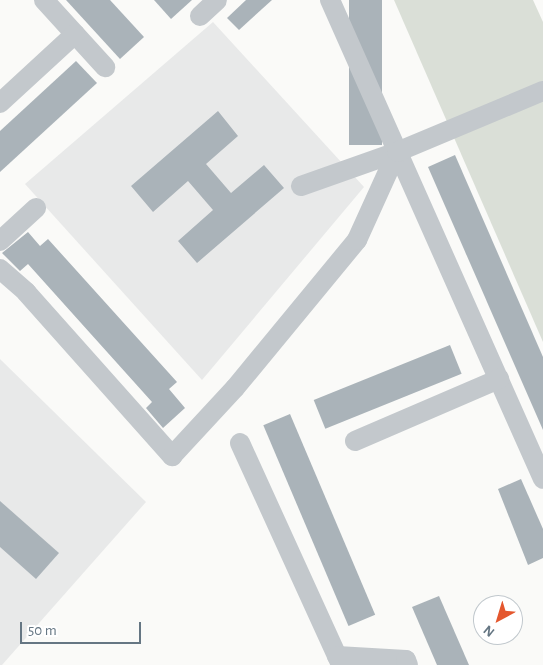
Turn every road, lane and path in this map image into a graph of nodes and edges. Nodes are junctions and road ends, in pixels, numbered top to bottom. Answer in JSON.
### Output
{"nodes":[{"id":1,"x":44,"y":0,"type":"edge"},
{"id":2,"x":217,"y":0,"type":"edge"},
{"id":3,"x":330,"y":0,"type":"edge"},
{"id":4,"x":200,"y":16,"type":"dead end"},
{"id":5,"x":75,"y":34,"type":"junction"},
{"id":6,"x":105,"y":67,"type":"dead end"},
{"id":7,"x":543,"y":91,"type":"edge"},
{"id":8,"x":0,"y":103,"type":"edge"},
{"id":9,"x":397,"y":152,"type":"junction"},
{"id":10,"x":301,"y":186,"type":"dead end"},
{"id":11,"x":36,"y":208,"type":"dead end"},
{"id":12,"x":0,"y":241,"type":"edge"},
{"id":13,"x":0,"y":269,"type":"edge"},
{"id":14,"x":499,"y":379,"type":"junction"},
{"id":15,"x":355,"y":441,"type":"dead end"},
{"id":16,"x":240,"y":443,"type":"dead end"},
{"id":17,"x":543,"y":478,"type":"edge"},
{"id":18,"x":339,"y":661,"type":"edge"},
{"id":19,"x":408,"y":665,"type":"edge"}],
"edges":[{"from":1,"to":5,"type":"lane"},
{"from":2,"to":4,"type":"lane"},
{"from":3,"to":9,"type":"lane"},
{"from":5,"to":6,"type":"lane"},
{"from":5,"to":8,"type":"lane"},
{"from":7,"to":9,"type":"lane"},
{"from":9,"to":10,"type":"lane"},
{"from":9,"to":13,"type":"lane"},
{"from":9,"to":14,"type":"lane"},
{"from":11,"to":12,"type":"lane"},
{"from":14,"to":15,"type":"lane"},
{"from":14,"to":17,"type":"lane"},
{"from":16,"to":18,"type":"lane"},
{"from":18,"to":19,"type":"lane"}]}
